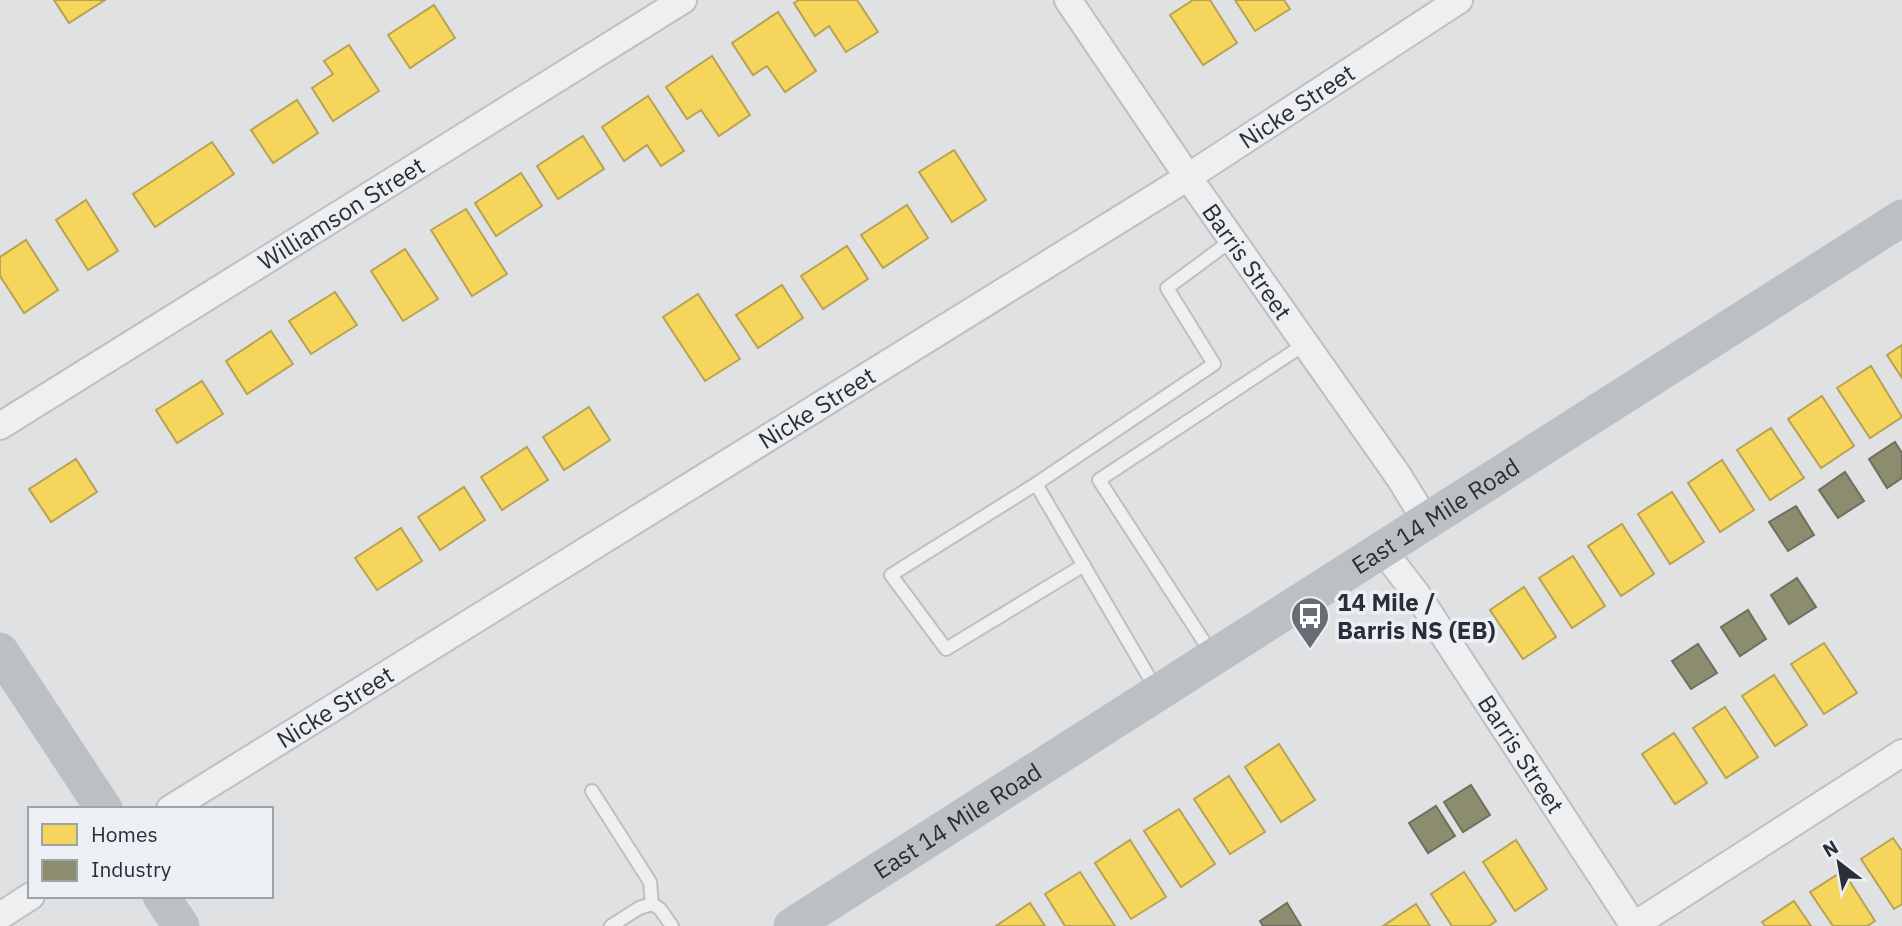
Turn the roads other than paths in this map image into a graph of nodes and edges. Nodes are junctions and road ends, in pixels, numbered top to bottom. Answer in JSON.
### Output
{"nodes":[{"id":1,"x":683,"y":0,"type":"edge"},
{"id":2,"x":1068,"y":0,"type":"edge"},
{"id":3,"x":1459,"y":0,"type":"edge"},
{"id":4,"x":1188,"y":177,"type":"junction"},
{"id":5,"x":1902,"y":218,"type":"edge"},
{"id":6,"x":1232,"y":240,"type":"junction"},
{"id":7,"x":1305,"y":344,"type":"junction"},
{"id":8,"x":0,"y":426,"type":"edge"},
{"id":9,"x":1036,"y":484,"type":"junction"},
{"id":10,"x":1426,"y":521,"type":"junction"},
{"id":11,"x":1382,"y":549,"type":"junction"},
{"id":12,"x":1084,"y":565,"type":"junction"},
{"id":13,"x":0,"y":651,"type":"edge"},
{"id":14,"x":1213,"y":656,"type":"junction"},
{"id":15,"x":1158,"y":692,"type":"junction"},
{"id":16,"x":1902,"y":753,"type":"edge"},
{"id":17,"x":592,"y":791,"type":"dead end"},
{"id":18,"x":103,"y":807,"type":"edge"},
{"id":19,"x":173,"y":807,"type":"edge"},
{"id":20,"x":28,"y":898,"type":"edge"},
{"id":21,"x":163,"y":898,"type":"edge"},
{"id":22,"x":652,"y":904,"type":"junction"},
{"id":23,"x":0,"y":916,"type":"edge"},
{"id":24,"x":181,"y":926,"type":"edge"},
{"id":25,"x":611,"y":926,"type":"edge"},
{"id":26,"x":672,"y":926,"type":"edge"},
{"id":27,"x":792,"y":926,"type":"edge"},
{"id":28,"x":1634,"y":926,"type":"edge"}],
"edges":[{"from":1,"to":8,"type":"street","name":"Williamson Street"},
{"from":2,"to":4,"type":"street","name":"Barris Street"},
{"from":3,"to":4,"type":"street","name":"Nicke Street"},
{"from":4,"to":6,"type":"street","name":"Barris Street"},
{"from":4,"to":19,"type":"street","name":"Nicke Street"},
{"from":5,"to":10,"type":"main road","name":"East 14 Mile Road"},
{"from":6,"to":7,"type":"street","name":"Barris Street"},
{"from":6,"to":9,"type":"lane"},
{"from":7,"to":10,"type":"street","name":"Barris Street"},
{"from":7,"to":14,"type":"lane"},
{"from":9,"to":12,"type":"lane"},
{"from":9,"to":12,"type":"lane"},
{"from":10,"to":11,"type":"main road","name":"East 14 Mile Road"},
{"from":11,"to":14,"type":"main road","name":"East 14 Mile Road"},
{"from":11,"to":28,"type":"street","name":"Barris Street"},
{"from":12,"to":15,"type":"lane"},
{"from":13,"to":18,"type":"main road"},
{"from":14,"to":15,"type":"main road","name":"East 14 Mile Road"},
{"from":15,"to":27,"type":"main road","name":"East 14 Mile Road"},
{"from":16,"to":28,"type":"street"},
{"from":17,"to":22,"type":"lane"},
{"from":20,"to":23,"type":"street"},
{"from":21,"to":24,"type":"main road"},
{"from":22,"to":25,"type":"lane"},
{"from":22,"to":26,"type":"lane"}]}
